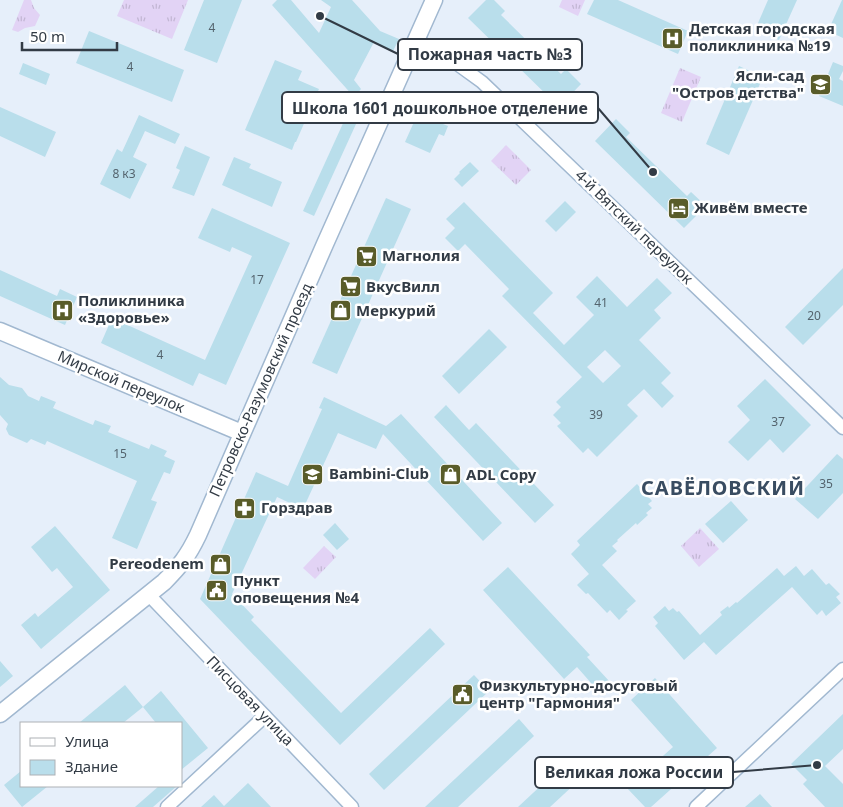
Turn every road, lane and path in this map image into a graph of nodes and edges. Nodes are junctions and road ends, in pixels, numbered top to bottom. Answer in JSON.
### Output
{"nodes":[{"id":1,"x":434,"y":0,"type":"edge"},
{"id":2,"x":416,"y":41,"type":"junction"},
{"id":3,"x":0,"y":331,"type":"edge"},
{"id":4,"x":843,"y":428,"type":"edge"},
{"id":5,"x":242,"y":432,"type":"junction"},
{"id":6,"x":148,"y":594,"type":"junction"},
{"id":7,"x":843,"y":669,"type":"edge"},
{"id":8,"x":0,"y":714,"type":"edge"},
{"id":9,"x":265,"y":716,"type":"junction"},
{"id":10,"x":167,"y":807,"type":"edge"},
{"id":11,"x":352,"y":807,"type":"edge"},
{"id":12,"x":696,"y":807,"type":"edge"}],
"edges":[{"from":1,"to":2,"type":"street","name":"Петровско-Разумовский проезд"},
{"from":2,"to":4,"type":"street","name":"4-й Вятский переулок"},
{"from":2,"to":5,"type":"street","name":"Петровско-Разумовский проезд"},
{"from":3,"to":5,"type":"street","name":"Мирской переулок"},
{"from":5,"to":6,"type":"street","name":"Петровско-Разумовский проезд"},
{"from":6,"to":8,"type":"street","name":"Петровско-Разумовский проезд"},
{"from":6,"to":9,"type":"street","name":"Писцовая улица"},
{"from":7,"to":12,"type":"street"},
{"from":9,"to":10,"type":"street"},
{"from":9,"to":11,"type":"street","name":"Писцовая улица"}]}
